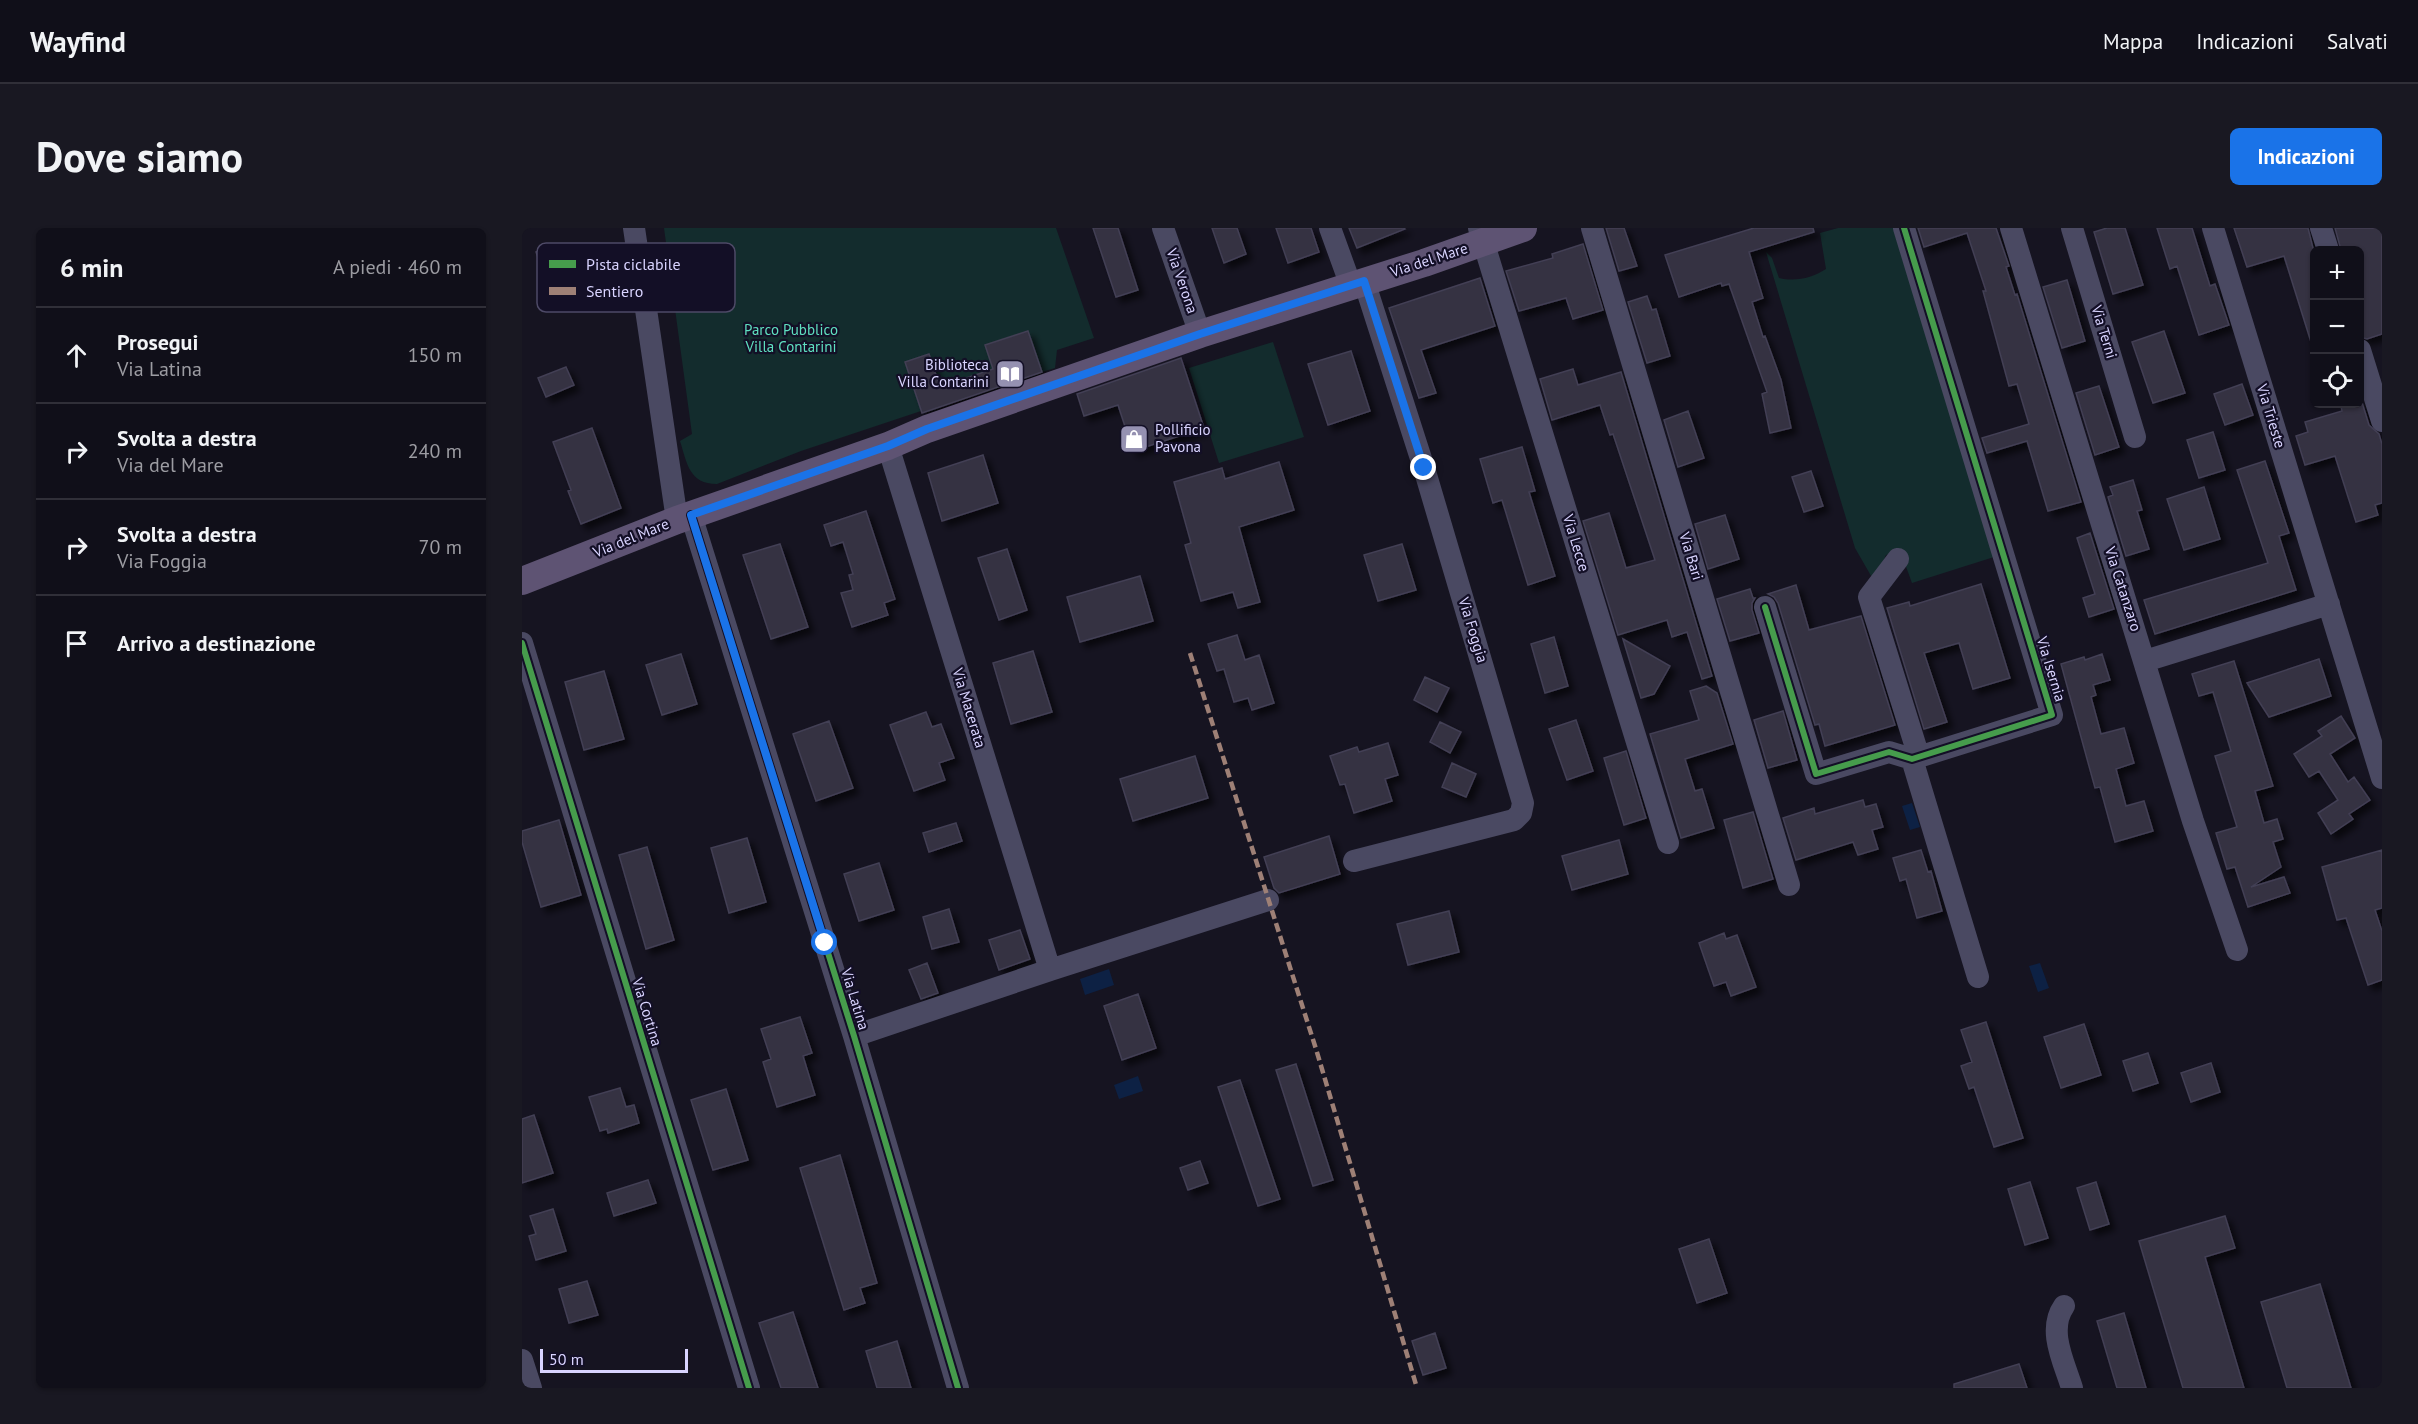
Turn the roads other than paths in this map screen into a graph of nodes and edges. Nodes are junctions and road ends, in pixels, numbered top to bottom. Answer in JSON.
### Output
{"nodes":[{"id":1,"x":634,"y":228,"type":"edge"},
{"id":2,"x":1163,"y":228,"type":"edge"},
{"id":3,"x":1330,"y":228,"type":"edge"},
{"id":4,"x":1523,"y":228,"type":"edge"},
{"id":5,"x":1592,"y":228,"type":"edge"},
{"id":6,"x":1904,"y":228,"type":"edge"},
{"id":7,"x":2011,"y":228,"type":"edge"},
{"id":8,"x":2072,"y":228,"type":"edge"},
{"id":9,"x":2213,"y":228,"type":"edge"},
{"id":10,"x":2321,"y":228,"type":"edge"},
{"id":11,"x":1481,"y":235,"type":"edge"},
{"id":12,"x":637,"y":243,"type":"edge"},
{"id":13,"x":2327,"y":246,"type":"edge"},
{"id":14,"x":1357,"y":284,"type":"junction"},
{"id":15,"x":648,"y":312,"type":"edge"},
{"id":16,"x":1200,"y":334,"type":"junction"},
{"id":17,"x":2361,"y":354,"type":"edge"},
{"id":18,"x":2382,"y":421,"type":"edge"},
{"id":19,"x":2135,"y":437,"type":"dead end"},
{"id":20,"x":888,"y":446,"type":"junction"},
{"id":21,"x":684,"y":518,"type":"junction"},
{"id":22,"x":1898,"y":559,"type":"dead end"},
{"id":23,"x":522,"y":581,"type":"edge"},
{"id":24,"x":2329,"y":604,"type":"junction"},
{"id":25,"x":1765,"y":607,"type":"dead end"},
{"id":26,"x":522,"y":643,"type":"edge"},
{"id":27,"x":2145,"y":661,"type":"junction"},
{"id":28,"x":1916,"y":758,"type":"junction"},
{"id":29,"x":2382,"y":778,"type":"edge"},
{"id":30,"x":1668,"y":843,"type":"dead end"},
{"id":31,"x":1354,"y":861,"type":"dead end"},
{"id":32,"x":1789,"y":885,"type":"dead end"},
{"id":33,"x":1268,"y":900,"type":"dead end"},
{"id":34,"x":2237,"y":950,"type":"dead end"},
{"id":35,"x":1050,"y":970,"type":"junction"},
{"id":36,"x":1978,"y":977,"type":"dead end"},
{"id":37,"x":854,"y":1036,"type":"junction"},
{"id":38,"x":2064,"y":1306,"type":"dead end"},
{"id":39,"x":522,"y":1360,"type":"edge"},
{"id":40,"x":531,"y":1388,"type":"edge"},
{"id":41,"x":749,"y":1388,"type":"edge"},
{"id":42,"x":958,"y":1388,"type":"edge"},
{"id":43,"x":2072,"y":1388,"type":"edge"}],
"edges":[{"from":1,"to":12,"type":"street","name":"Via Latina"},
{"from":2,"to":16,"type":"street","name":"Via Verona"},
{"from":3,"to":14,"type":"street","name":"Via Foggia"},
{"from":4,"to":11,"type":"main road","name":"Via del Mare"},
{"from":5,"to":32,"type":"street","name":"Via Bari"},
{"from":6,"to":28,"type":"street","name":"Via Isernia"},
{"from":7,"to":27,"type":"street","name":"Via Catanzaro"},
{"from":8,"to":19,"type":"street","name":"Via Terni"},
{"from":9,"to":24,"type":"street","name":"Via Trieste"},
{"from":10,"to":13,"type":"street"},
{"from":11,"to":14,"type":"main road","name":"Via del Mare"},
{"from":11,"to":30,"type":"street","name":"Via Lecce"},
{"from":14,"to":16,"type":"main road","name":"Via del Mare"},
{"from":14,"to":31,"type":"street","name":"Via Foggia"},
{"from":15,"to":21,"type":"street","name":"Via Latina"},
{"from":16,"to":20,"type":"main road","name":"Via del Mare"},
{"from":17,"to":18,"type":"street"},
{"from":20,"to":21,"type":"main road","name":"Via del Mare"},
{"from":20,"to":35,"type":"street","name":"Via Macerata"},
{"from":21,"to":23,"type":"main road","name":"Via del Mare"},
{"from":21,"to":37,"type":"street","name":"Via Latina"},
{"from":22,"to":28,"type":"street"},
{"from":24,"to":27,"type":"street"},
{"from":24,"to":29,"type":"street","name":"Via Trieste"},
{"from":25,"to":28,"type":"street","name":"Via Isernia"},
{"from":26,"to":41,"type":"street","name":"Via Cortina"},
{"from":27,"to":34,"type":"street","name":"Via Catanzaro"},
{"from":28,"to":36,"type":"street"},
{"from":33,"to":35,"type":"street"},
{"from":35,"to":37,"type":"street"},
{"from":37,"to":42,"type":"street","name":"Via Latina"},
{"from":38,"to":43,"type":"street"},
{"from":39,"to":40,"type":"street"}]}
